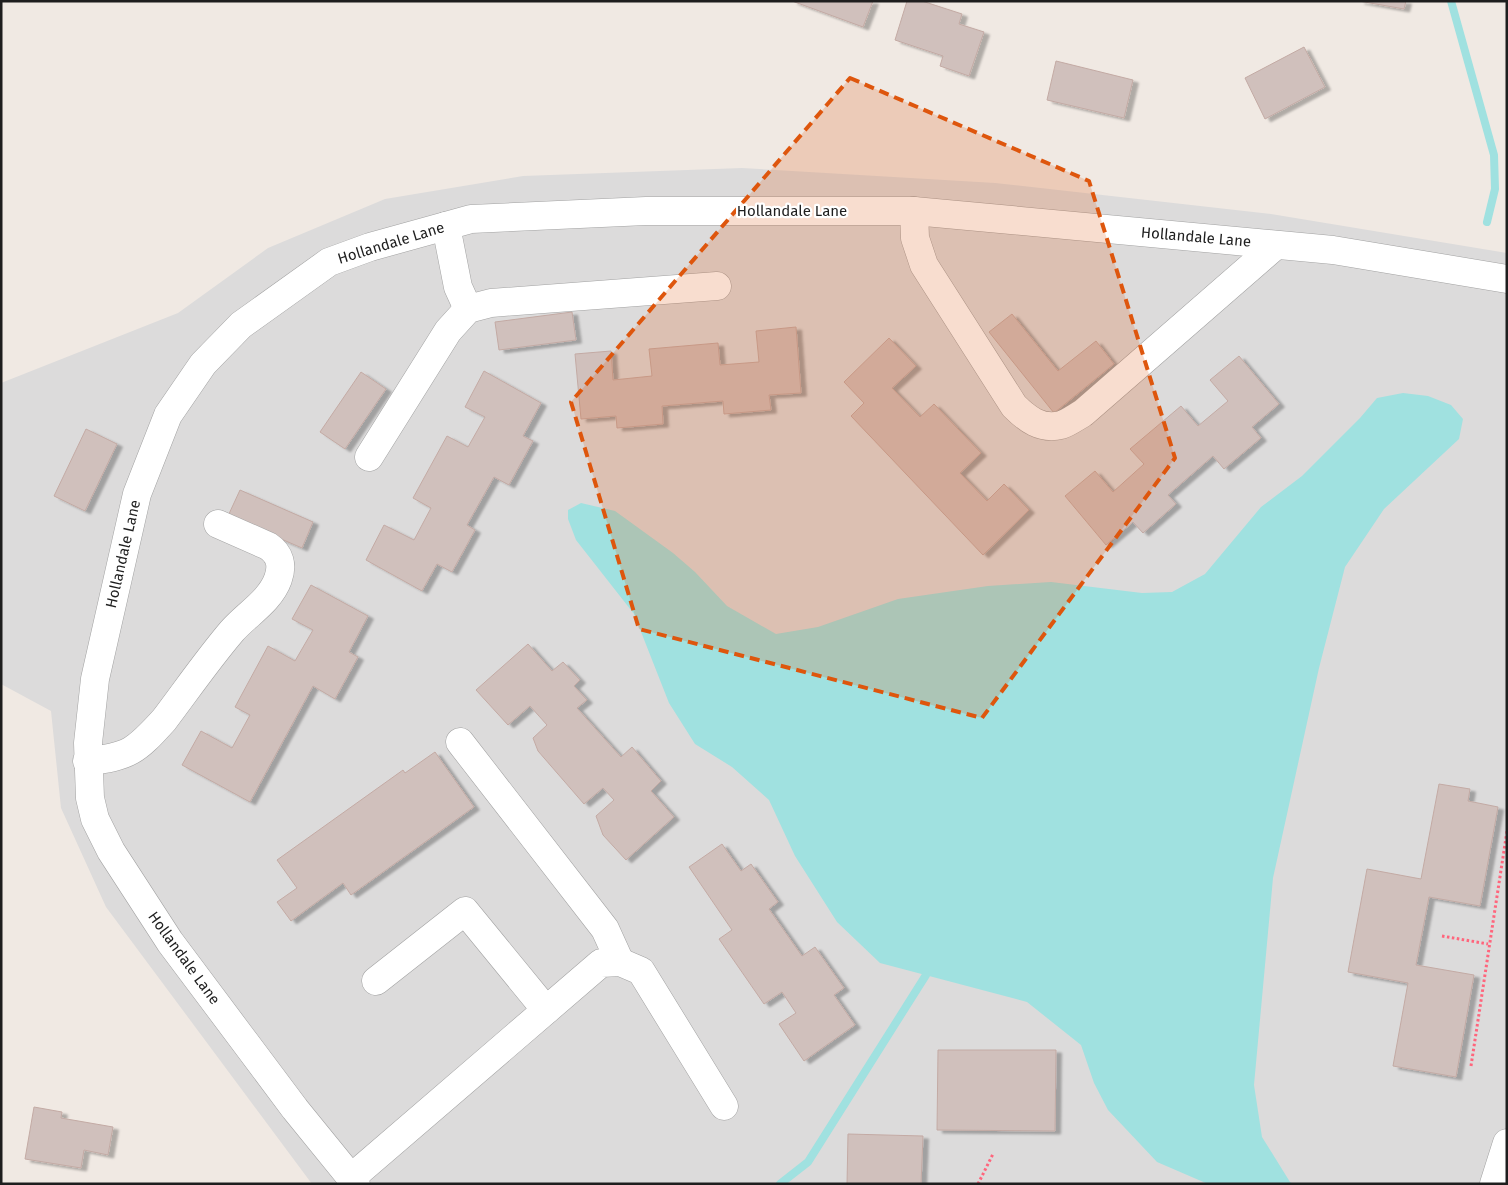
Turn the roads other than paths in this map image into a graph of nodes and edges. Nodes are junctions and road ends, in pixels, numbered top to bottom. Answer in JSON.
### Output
{"nodes":[{"id":1,"x":914,"y":211,"type":"junction"},
{"id":2,"x":446,"y":226,"type":"junction"},
{"id":3,"x":1276,"y":244,"type":"junction"},
{"id":4,"x":1507,"y":279,"type":"edge"},
{"id":5,"x":718,"y":286,"type":"dead end"},
{"id":6,"x":468,"y":309,"type":"junction"},
{"id":7,"x":369,"y":457,"type":"dead end"},
{"id":8,"x":218,"y":524,"type":"dead end"},
{"id":9,"x":460,"y":742,"type":"dead end"},
{"id":10,"x":87,"y":761,"type":"junction"},
{"id":11,"x":620,"y":962,"type":"junction"},
{"id":12,"x":376,"y":982,"type":"dead end"},
{"id":13,"x":546,"y":1010,"type":"junction"},
{"id":14,"x":724,"y":1106,"type":"dead end"},
{"id":15,"x":1507,"y":1142,"type":"edge"},
{"id":16,"x":354,"y":1181,"type":"edge"},
{"id":17,"x":1494,"y":1184,"type":"edge"}],
"edges":[{"from":1,"to":2,"type":"street","name":"Hollandale Lane"},
{"from":1,"to":3,"type":"street","name":"Hollandale Lane"},
{"from":1,"to":3,"type":"street"},
{"from":2,"to":6,"type":"street"},
{"from":2,"to":10,"type":"street","name":"Hollandale Lane"},
{"from":3,"to":4,"type":"street","name":"Hollandale Lane"},
{"from":5,"to":6,"type":"street"},
{"from":6,"to":7,"type":"street"},
{"from":8,"to":10,"type":"street"},
{"from":9,"to":11,"type":"street"},
{"from":10,"to":16,"type":"street","name":"Hollandale Lane"},
{"from":11,"to":13,"type":"street"},
{"from":11,"to":14,"type":"street"},
{"from":12,"to":13,"type":"street"},
{"from":13,"to":16,"type":"street"},
{"from":15,"to":17,"type":"street"}]}
